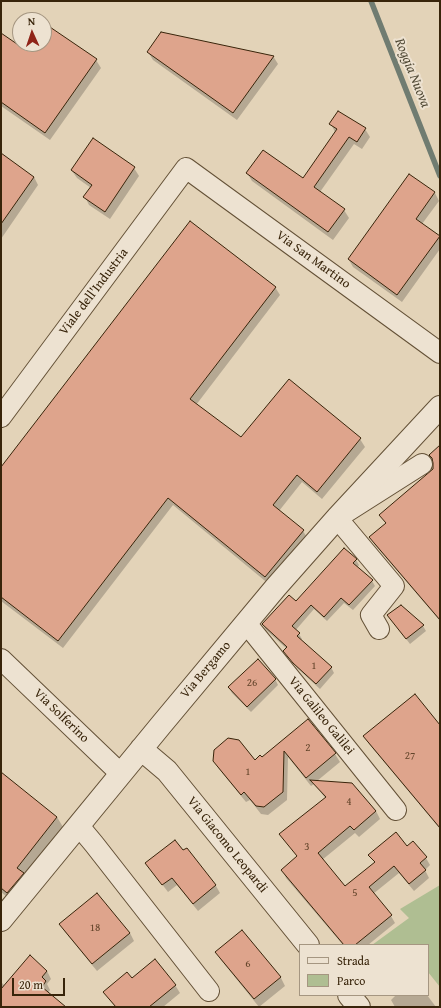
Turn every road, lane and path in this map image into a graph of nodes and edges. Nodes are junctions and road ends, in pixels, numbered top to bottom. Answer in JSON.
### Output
{"nodes":[{"id":1,"x":186,"y":168,"type":"joint"},
{"id":2,"x":440,"y":352,"type":"edge"},
{"id":3,"x":440,"y":407,"type":"edge"},
{"id":4,"x":1,"y":417,"type":"edge"},
{"id":5,"x":422,"y":464,"type":"dead end"},
{"id":6,"x":337,"y":518,"type":"junction"},
{"id":7,"x":246,"y":623,"type":"junction"},
{"id":8,"x":379,"y":629,"type":"dead end"},
{"id":9,"x":1,"y":659,"type":"edge"},
{"id":10,"x":141,"y":749,"type":"junction"},
{"id":11,"x":121,"y":774,"type":"junction"},
{"id":12,"x":396,"y":810,"type":"dead end"},
{"id":13,"x":78,"y":826,"type":"junction"},
{"id":14,"x":1,"y":920,"type":"edge"},
{"id":15,"x":307,"y":944,"type":"edge"},
{"id":16,"x":209,"y":991,"type":"dead end"},
{"id":17,"x":350,"y":996,"type":"edge"},
{"id":18,"x":359,"y":1007,"type":"edge"}],
"edges":[{"from":1,"to":2,"type":"street","name":"Via San Martino"},
{"from":1,"to":4,"type":"street","name":"Viale dell'Industria"},
{"from":3,"to":6,"type":"street","name":"Via Bergamo"},
{"from":5,"to":6,"type":"street","name":"Via Bergamo"},
{"from":6,"to":7,"type":"street","name":"Via Bergamo"},
{"from":6,"to":8,"type":"street"},
{"from":7,"to":10,"type":"street","name":"Via Bergamo"},
{"from":7,"to":12,"type":"street","name":"Via Galileo Galilei"},
{"from":9,"to":11,"type":"street","name":"Via Solferino"},
{"from":10,"to":11,"type":"street","name":"Via Bergamo"},
{"from":10,"to":15,"type":"street","name":"Via Giacomo Leopardi"},
{"from":11,"to":13,"type":"street","name":"Via Bergamo"},
{"from":13,"to":14,"type":"street","name":"Via Bergamo"},
{"from":13,"to":16,"type":"street"},
{"from":17,"to":18,"type":"street"}]}
